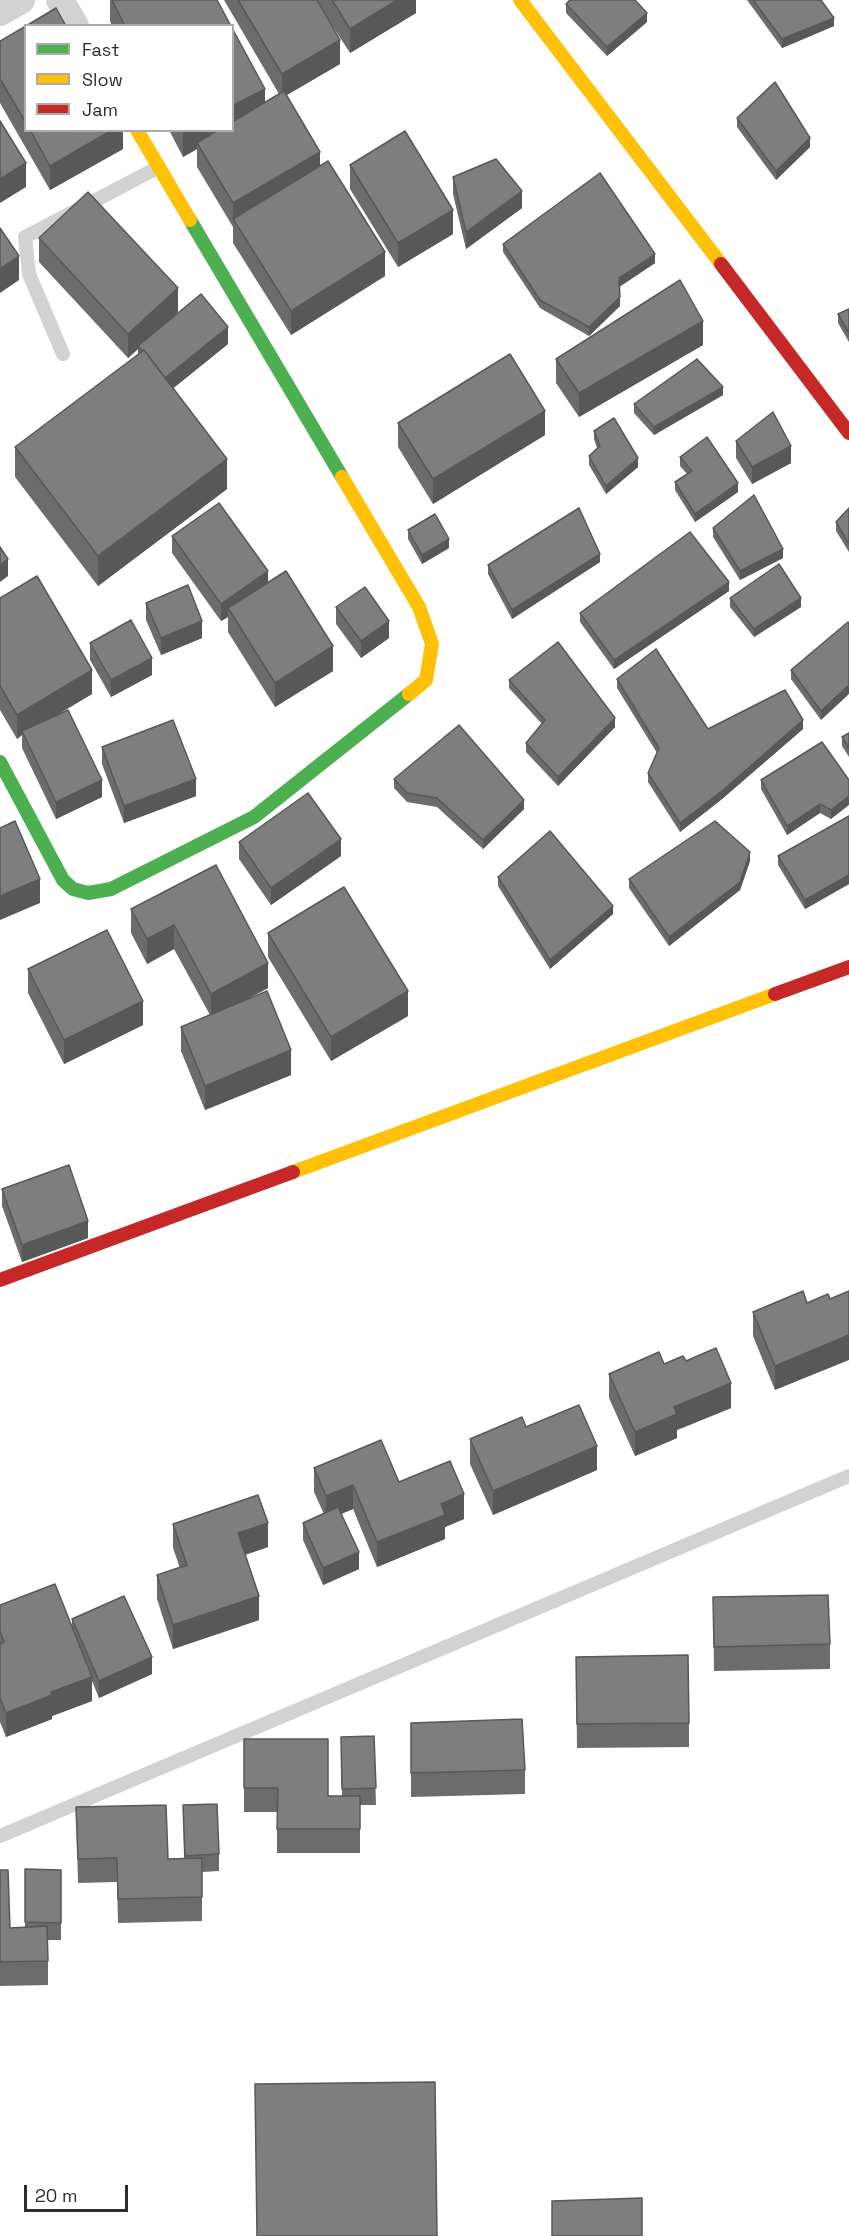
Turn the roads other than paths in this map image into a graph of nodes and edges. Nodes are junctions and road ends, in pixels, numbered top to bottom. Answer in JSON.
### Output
{"nodes":[{"id":1,"x":21,"y":0,"type":"edge"},
{"id":2,"x":60,"y":0,"type":"edge"},
{"id":3,"x":520,"y":0,"type":"edge"},
{"id":4,"x":0,"y":12,"type":"edge"},
{"id":5,"x":74,"y":24,"type":"edge"},
{"id":6,"x":138,"y":132,"type":"edge"},
{"id":7,"x":159,"y":167,"type":"junction"},
{"id":8,"x":63,"y":354,"type":"dead end"},
{"id":9,"x":849,"y":433,"type":"edge"},
{"id":10,"x":0,"y":762,"type":"edge"},
{"id":11,"x":849,"y":967,"type":"edge"},
{"id":12,"x":0,"y":1280,"type":"edge"},
{"id":13,"x":849,"y":1476,"type":"edge"},
{"id":14,"x":0,"y":1836,"type":"edge"}],
"edges":[{"from":1,"to":4,"type":"street"},
{"from":2,"to":5,"type":"street"},
{"from":3,"to":9,"type":"street"},
{"from":6,"to":7,"type":"street"},
{"from":7,"to":8,"type":"lane"},
{"from":7,"to":10,"type":"street"},
{"from":11,"to":12,"type":"street"},
{"from":13,"to":14,"type":"lane"}]}
